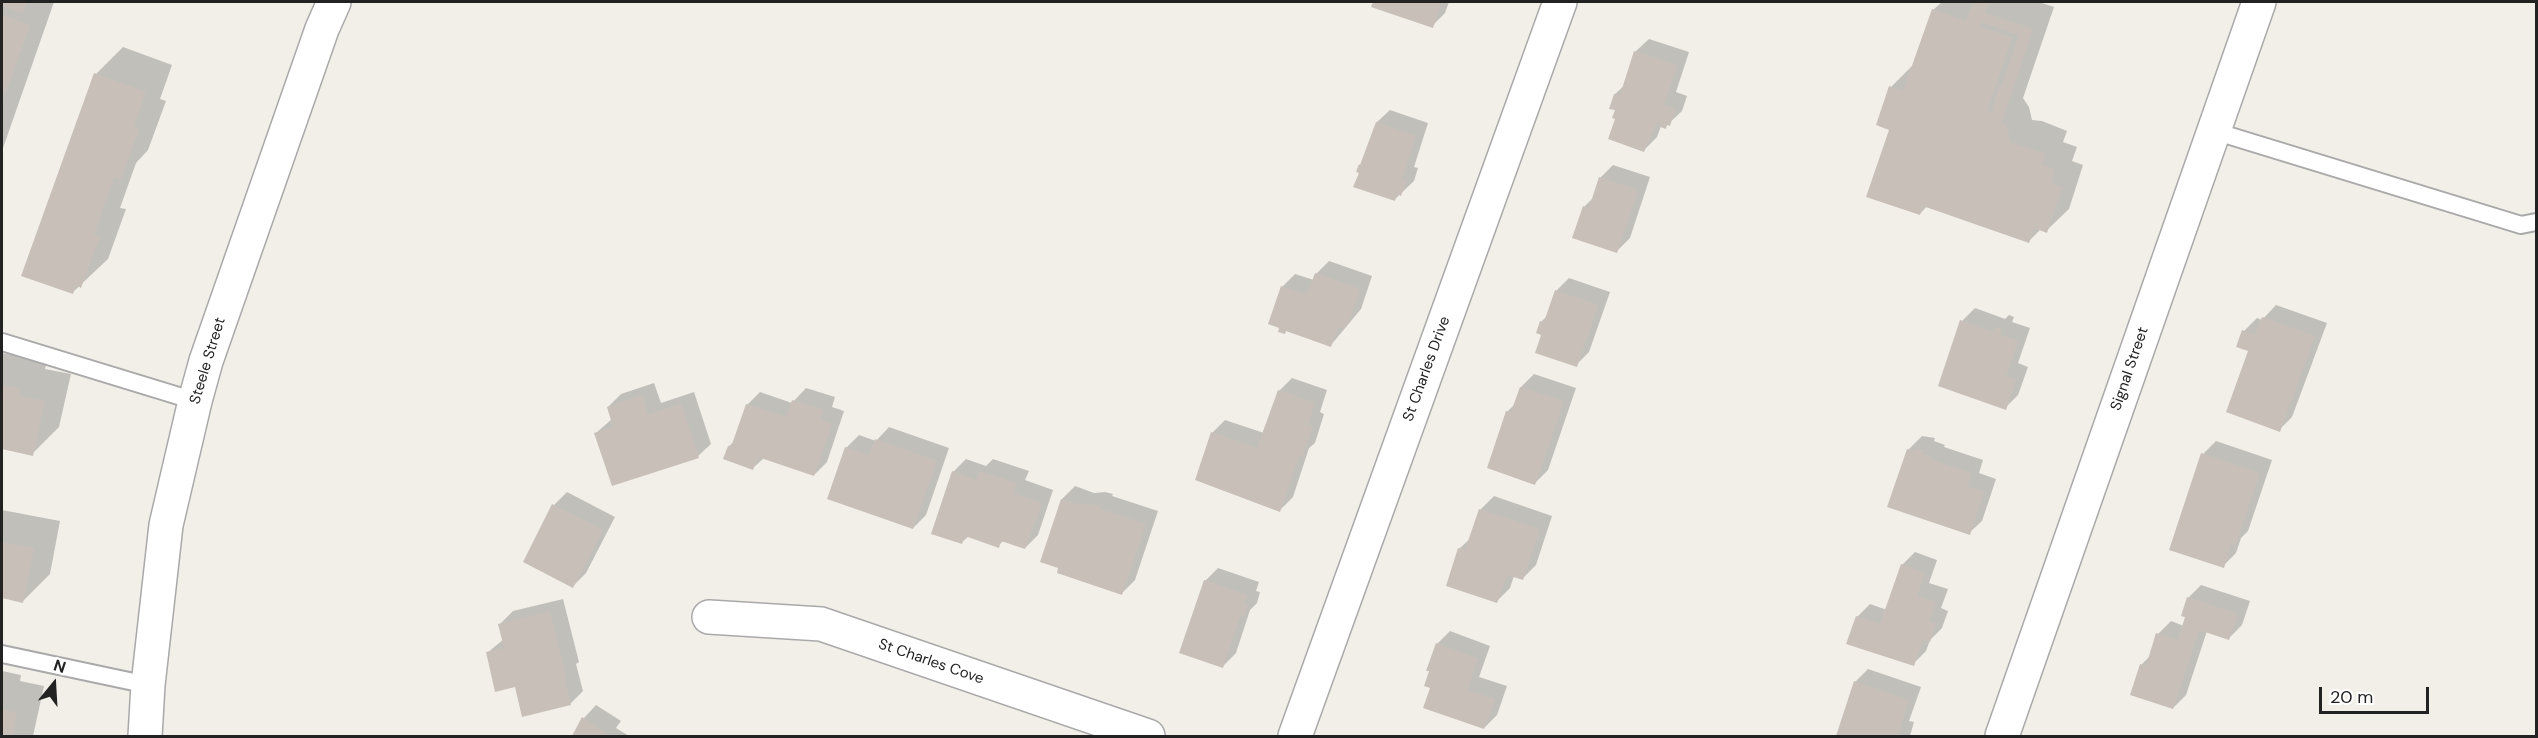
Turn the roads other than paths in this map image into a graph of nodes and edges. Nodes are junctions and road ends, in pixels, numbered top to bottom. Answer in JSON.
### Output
{"nodes":[{"id":1,"x":334,"y":2,"type":"edge"},
{"id":2,"x":1560,"y":2,"type":"edge"},
{"id":3,"x":2259,"y":2,"type":"edge"},
{"id":4,"x":2214,"y":131,"type":"junction"},
{"id":5,"x":2536,"y":222,"type":"edge"},
{"id":6,"x":2,"y":342,"type":"edge"},
{"id":7,"x":195,"y":401,"type":"junction"},
{"id":8,"x":709,"y":617,"type":"dead end"},
{"id":9,"x":2,"y":654,"type":"edge"},
{"id":10,"x":148,"y":685,"type":"junction"},
{"id":11,"x":145,"y":736,"type":"edge"},
{"id":12,"x":1148,"y":736,"type":"edge"},
{"id":13,"x":1295,"y":736,"type":"edge"},
{"id":14,"x":2002,"y":736,"type":"edge"}],
"edges":[{"from":1,"to":7,"type":"street","name":"Steele Street"},
{"from":2,"to":13,"type":"street","name":"St Charles Drive"},
{"from":3,"to":4,"type":"street","name":"Signal Street"},
{"from":4,"to":5,"type":"lane"},
{"from":4,"to":14,"type":"street","name":"Signal Street"},
{"from":6,"to":7,"type":"lane"},
{"from":7,"to":10,"type":"street","name":"Steele Street"},
{"from":8,"to":12,"type":"street","name":"St Charles Cove"},
{"from":9,"to":10,"type":"lane"},
{"from":10,"to":11,"type":"street","name":"Steele Street"}]}
